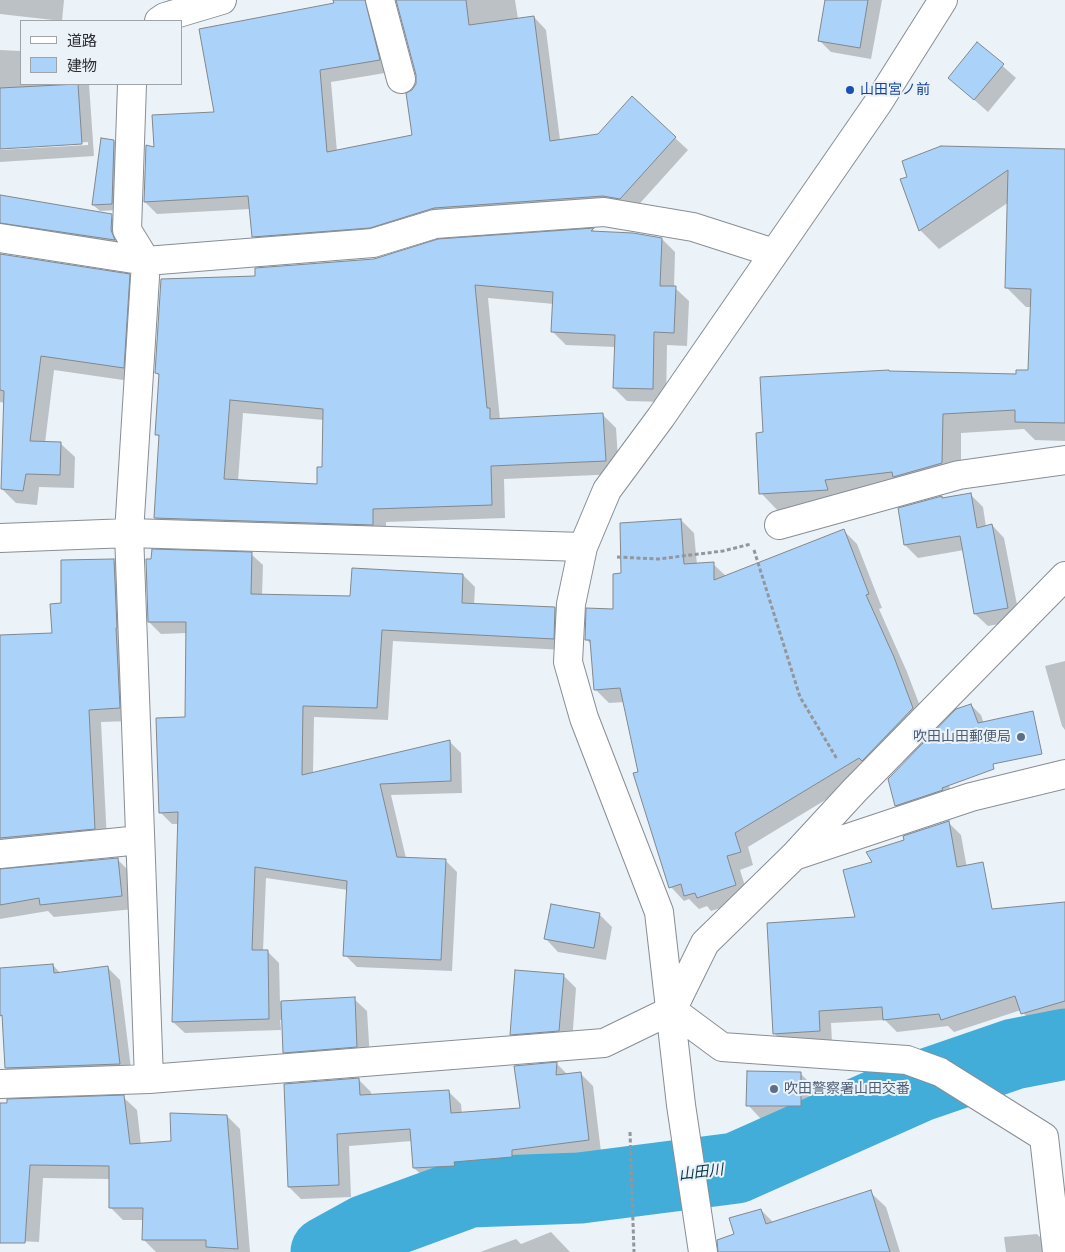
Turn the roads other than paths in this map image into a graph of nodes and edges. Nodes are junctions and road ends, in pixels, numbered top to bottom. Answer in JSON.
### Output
{"nodes":[{"id":1,"x":222,"y":0,"type":"edge"},
{"id":2,"x":380,"y":0,"type":"edge"},
{"id":3,"x":943,"y":0,"type":"edge"},
{"id":4,"x":160,"y":20,"type":"edge"},
{"id":5,"x":401,"y":78,"type":"dead end"},
{"id":6,"x":132,"y":85,"type":"edge"},
{"id":7,"x":0,"y":238,"type":"edge"},
{"id":8,"x":774,"y":253,"type":"junction"},
{"id":9,"x":146,"y":261,"type":"junction"},
{"id":10,"x":1065,"y":460,"type":"edge"},
{"id":11,"x":779,"y":525,"type":"dead end"},
{"id":12,"x":129,"y":533,"type":"junction"},
{"id":13,"x":0,"y":538,"type":"edge"},
{"id":14,"x":583,"y":548,"type":"junction"},
{"id":15,"x":1065,"y":576,"type":"edge"},
{"id":16,"x":1065,"y":774,"type":"edge"},
{"id":17,"x":140,"y":840,"type":"junction"},
{"id":18,"x":0,"y":854,"type":"edge"},
{"id":19,"x":795,"y":855,"type":"junction"},
{"id":20,"x":672,"y":1010,"type":"junction"},
{"id":21,"x":149,"y":1079,"type":"junction"},
{"id":22,"x":0,"y":1084,"type":"edge"},
{"id":23,"x":701,"y":1242,"type":"edge"},
{"id":24,"x":1057,"y":1252,"type":"edge"}],
"edges":[{"from":1,"to":4,"type":"street"},
{"from":2,"to":5,"type":"street"},
{"from":3,"to":8,"type":"street"},
{"from":6,"to":9,"type":"street"},
{"from":7,"to":9,"type":"street"},
{"from":8,"to":9,"type":"street"},
{"from":8,"to":14,"type":"street"},
{"from":9,"to":12,"type":"street"},
{"from":10,"to":11,"type":"street"},
{"from":12,"to":13,"type":"street"},
{"from":12,"to":14,"type":"street"},
{"from":12,"to":17,"type":"street"},
{"from":14,"to":20,"type":"street"},
{"from":15,"to":19,"type":"street"},
{"from":16,"to":19,"type":"street"},
{"from":17,"to":18,"type":"street"},
{"from":17,"to":21,"type":"street"},
{"from":19,"to":20,"type":"street"},
{"from":20,"to":21,"type":"street"},
{"from":20,"to":23,"type":"street"},
{"from":20,"to":24,"type":"street"},
{"from":21,"to":22,"type":"street"}]}
